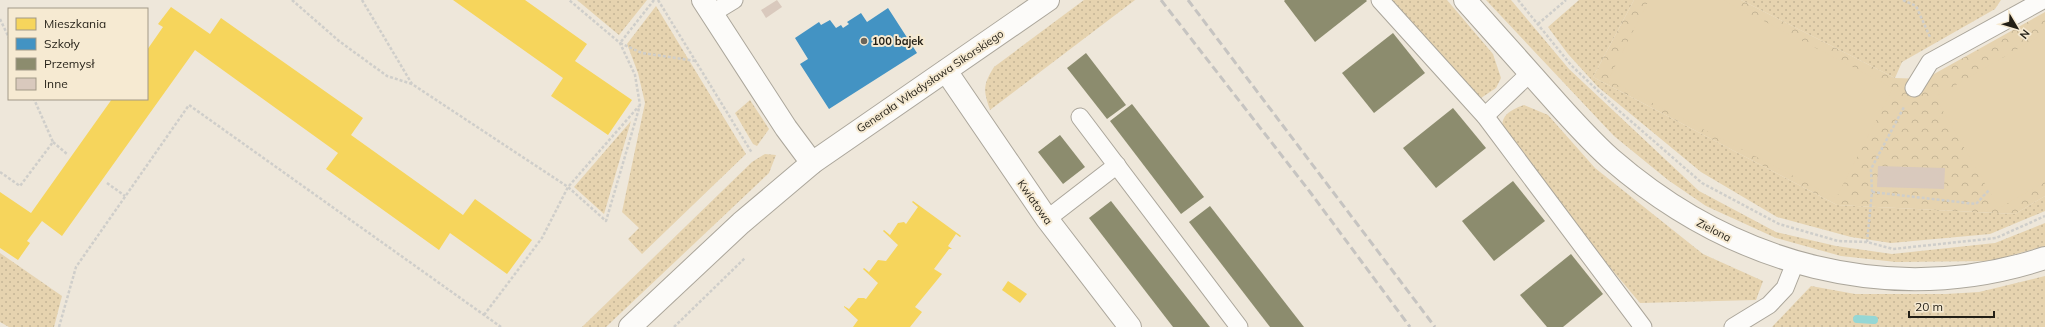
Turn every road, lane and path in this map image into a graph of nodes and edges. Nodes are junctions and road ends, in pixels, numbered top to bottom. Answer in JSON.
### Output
{"nodes":[{"id":1,"x":292,"y":0,"type":"edge"},
{"id":2,"x":362,"y":0,"type":"edge"},
{"id":3,"x":569,"y":0,"type":"edge"},
{"id":4,"x":654,"y":0,"type":"edge"},
{"id":5,"x":658,"y":0,"type":"edge"},
{"id":6,"x":734,"y":0,"type":"edge"},
{"id":7,"x":1048,"y":0,"type":"edge"},
{"id":8,"x":1380,"y":0,"type":"edge"},
{"id":9,"x":1465,"y":0,"type":"edge"},
{"id":10,"x":1518,"y":0,"type":"edge"},
{"id":11,"x":1566,"y":0,"type":"edge"},
{"id":12,"x":1903,"y":0,"type":"edge"},
{"id":13,"x":2043,"y":0,"type":"edge"},
{"id":14,"x":707,"y":7,"type":"edge"},
{"id":15,"x":0,"y":18,"type":"edge"},
{"id":16,"x":1538,"y":24,"type":"junction"},
{"id":17,"x":1928,"y":33,"type":"dead end"},
{"id":18,"x":8,"y":36,"type":"edge"},
{"id":19,"x":620,"y":43,"type":"junction"},
{"id":20,"x":696,"y":61,"type":"junction"},
{"id":21,"x":946,"y":71,"type":"junction"},
{"id":22,"x":1530,"y":73,"type":"junction"},
{"id":23,"x":412,"y":84,"type":"junction"},
{"id":24,"x":1914,"y":88,"type":"dead end"},
{"id":25,"x":34,"y":100,"type":"edge"},
{"id":26,"x":640,"y":105,"type":"junction"},
{"id":27,"x":1485,"y":116,"type":"junction"},
{"id":28,"x":1080,"y":117,"type":"dead end"},
{"id":29,"x":53,"y":142,"type":"junction"},
{"id":30,"x":752,"y":153,"type":"dead end"},
{"id":31,"x":67,"y":154,"type":"dead end"},
{"id":32,"x":812,"y":163,"type":"junction"},
{"id":33,"x":1117,"y":165,"type":"junction"},
{"id":34,"x":0,"y":172,"type":"edge"},
{"id":35,"x":107,"y":183,"type":"dead end"},
{"id":36,"x":568,"y":187,"type":"junction"},
{"id":37,"x":1989,"y":190,"type":"dead end"},
{"id":38,"x":1872,"y":192,"type":"dead end"},
{"id":39,"x":125,"y":196,"type":"junction"},
{"id":40,"x":2045,"y":216,"type":"edge"},
{"id":41,"x":1046,"y":219,"type":"junction"},
{"id":42,"x":745,"y":257,"type":"dead end"},
{"id":43,"x":2045,"y":258,"type":"edge"},
{"id":44,"x":1795,"y":263,"type":"junction"},
{"id":45,"x":484,"y":315,"type":"junction"},
{"id":46,"x":59,"y":327,"type":"edge"},
{"id":47,"x":501,"y":327,"type":"edge"},
{"id":48,"x":630,"y":327,"type":"edge"},
{"id":49,"x":674,"y":327,"type":"edge"},
{"id":50,"x":1130,"y":327,"type":"edge"},
{"id":51,"x":1239,"y":327,"type":"edge"},
{"id":52,"x":1642,"y":327,"type":"edge"},
{"id":53,"x":1733,"y":327,"type":"edge"}],
"edges":[{"from":1,"to":23,"type":"path"},
{"from":2,"to":23,"type":"path"},
{"from":3,"to":19,"type":"path"},
{"from":4,"to":19,"type":"path"},
{"from":5,"to":20,"type":"path"},
{"from":6,"to":14,"type":"lane"},
{"from":7,"to":21,"type":"main road","name":"Generała Władysława Sikorskiego"},
{"from":8,"to":27,"type":"lane"},
{"from":9,"to":22,"type":"main road","name":"Zielona"},
{"from":10,"to":16,"type":"path"},
{"from":11,"to":16,"type":"path"},
{"from":12,"to":17,"type":"path"},
{"from":13,"to":24,"type":"lane"},
{"from":14,"to":32,"type":"main road"},
{"from":15,"to":18,"type":"path"},
{"from":16,"to":40,"type":"path"},
{"from":19,"to":20,"type":"path"},
{"from":19,"to":26,"type":"path"},
{"from":20,"to":30,"type":"path"},
{"from":21,"to":32,"type":"main road","name":"Generała Władysława Sikorskiego"},
{"from":21,"to":41,"type":"main road","name":"Kwiatowa"},
{"from":22,"to":27,"type":"lane"},
{"from":22,"to":44,"type":"main road","name":"Zielona"},
{"from":23,"to":36,"type":"path"},
{"from":25,"to":29,"type":"path"},
{"from":26,"to":36,"type":"path"},
{"from":26,"to":36,"type":"path"},
{"from":27,"to":52,"type":"lane"},
{"from":28,"to":33,"type":"lane"},
{"from":29,"to":31,"type":"path"},
{"from":29,"to":34,"type":"path"},
{"from":32,"to":48,"type":"main road","name":"Generała Władysława Sikorskiego"},
{"from":33,"to":41,"type":"lane"},
{"from":33,"to":51,"type":"lane"},
{"from":35,"to":39,"type":"path"},
{"from":36,"to":45,"type":"path"},
{"from":37,"to":38,"type":"path"},
{"from":39,"to":45,"type":"path"},
{"from":39,"to":46,"type":"path"},
{"from":41,"to":50,"type":"main road","name":"Kwiatowa"},
{"from":42,"to":49,"type":"path"},
{"from":43,"to":44,"type":"main road","name":"Zielona"},
{"from":44,"to":53,"type":"lane"},
{"from":45,"to":47,"type":"path"}]}
